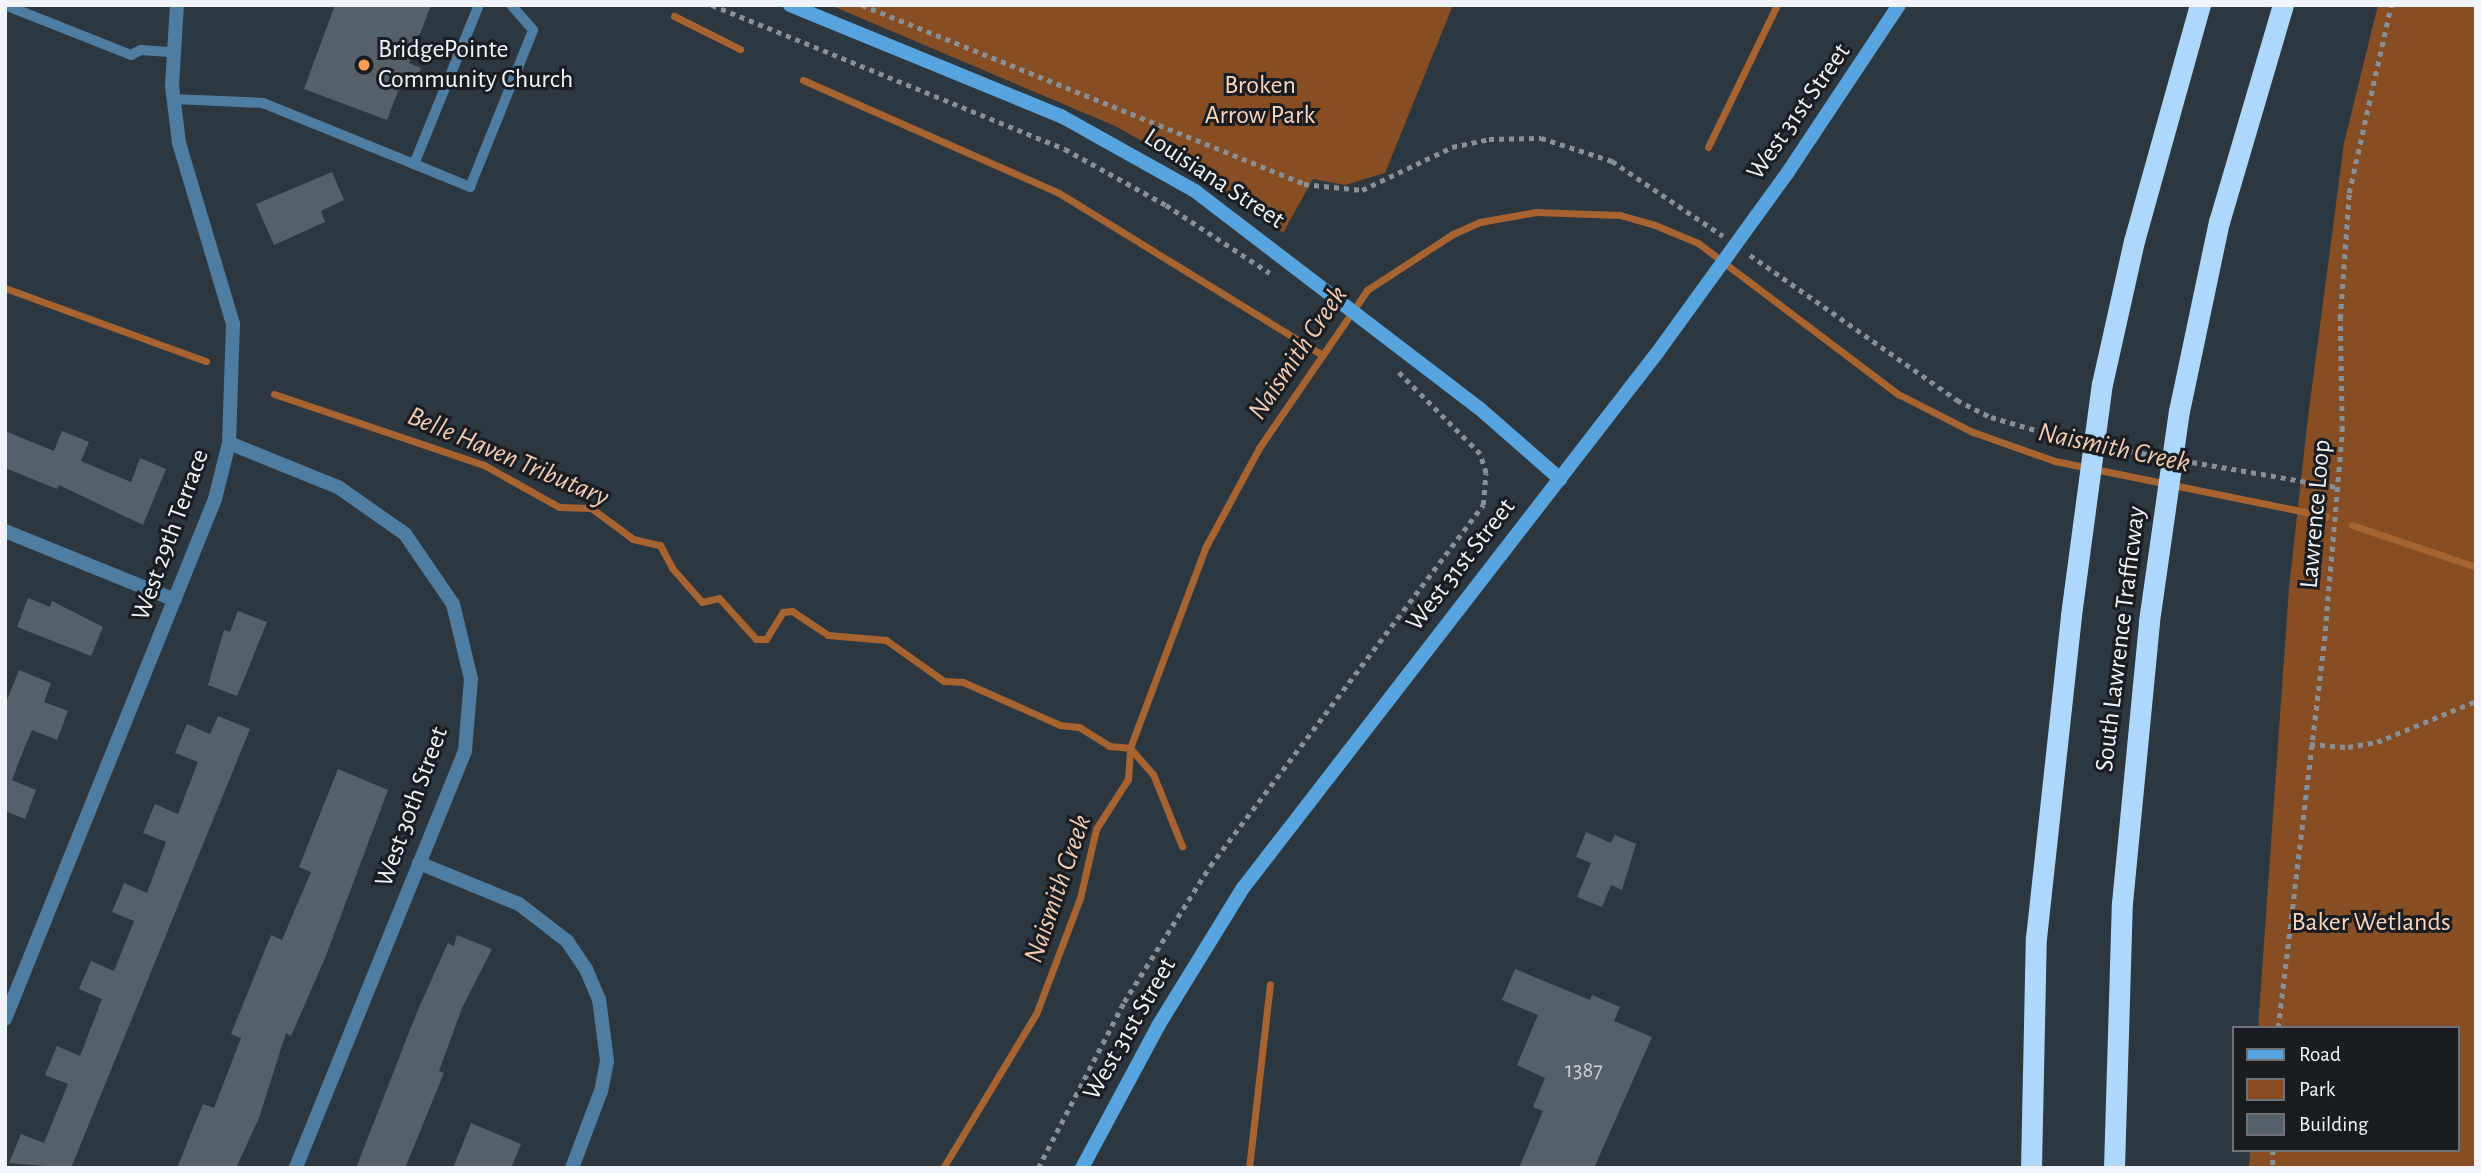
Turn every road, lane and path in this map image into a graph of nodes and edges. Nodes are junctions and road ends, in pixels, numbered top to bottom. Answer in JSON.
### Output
{"nodes":[{"id":1,"x":5,"y":5,"type":"edge"},
{"id":2,"x":177,"y":5,"type":"edge"},
{"id":3,"x":479,"y":5,"type":"edge"},
{"id":4,"x":511,"y":5,"type":"edge"},
{"id":5,"x":712,"y":5,"type":"edge"},
{"id":6,"x":790,"y":5,"type":"edge"},
{"id":7,"x":863,"y":5,"type":"edge"},
{"id":8,"x":1899,"y":5,"type":"edge"},
{"id":9,"x":2200,"y":5,"type":"edge"},
{"id":10,"x":2283,"y":5,"type":"edge"},
{"id":11,"x":2391,"y":5,"type":"edge"},
{"id":12,"x":173,"y":52,"type":"junction"},
{"id":13,"x":173,"y":99,"type":"junction"},
{"id":14,"x":414,"y":164,"type":"junction"},
{"id":15,"x":1727,"y":239,"type":"dead end"},
{"id":16,"x":1738,"y":246,"type":"dead end"},
{"id":17,"x":1279,"y":278,"type":"dead end"},
{"id":18,"x":1397,"y":371,"type":"dead end"},
{"id":19,"x":2077,"y":442,"type":"dead end"},
{"id":20,"x":229,"y":443,"type":"junction"},
{"id":21,"x":2104,"y":447,"type":"dead end"},
{"id":22,"x":2159,"y":456,"type":"dead end"},
{"id":23,"x":2186,"y":461,"type":"dead end"},
{"id":24,"x":1560,"y":479,"type":"junction"},
{"id":25,"x":2336,"y":487,"type":"junction"},
{"id":26,"x":5,"y":531,"type":"edge"},
{"id":27,"x":175,"y":600,"type":"junction"},
{"id":28,"x":2476,"y":701,"type":"edge"},
{"id":29,"x":2310,"y":744,"type":"junction"},
{"id":30,"x":419,"y":863,"type":"junction"},
{"id":31,"x":5,"y":1019,"type":"edge"},
{"id":32,"x":2278,"y":1026,"type":"edge"},
{"id":33,"x":296,"y":1168,"type":"edge"},
{"id":34,"x":572,"y":1168,"type":"edge"},
{"id":35,"x":1038,"y":1168,"type":"edge"},
{"id":36,"x":1082,"y":1168,"type":"edge"},
{"id":37,"x":2031,"y":1168,"type":"edge"},
{"id":38,"x":2114,"y":1168,"type":"edge"}],
"edges":[{"from":1,"to":12,"type":"lane"},
{"from":2,"to":12,"type":"street","name":"West 29th Terrace"},
{"from":3,"to":14,"type":"lane"},
{"from":4,"to":14,"type":"lane"},
{"from":5,"to":17,"type":"path"},
{"from":6,"to":24,"type":"main road","name":"Louisiana Street"},
{"from":7,"to":15,"type":"path"},
{"from":8,"to":24,"type":"main road","name":"West 31st Street","bridge":true},
{"from":9,"to":37,"type":"highway","name":"South Lawrence Trafficway","bridge":true},
{"from":10,"to":38,"type":"highway","name":"South Lawrence Trafficway","bridge":true},
{"from":11,"to":25,"type":"path","name":"Lawrence Loop"},
{"from":12,"to":13,"type":"street","name":"West 29th Terrace"},
{"from":13,"to":14,"type":"lane"},
{"from":13,"to":20,"type":"street","name":"West 29th Terrace"},
{"from":16,"to":19,"type":"path"},
{"from":18,"to":35,"type":"path"},
{"from":20,"to":27,"type":"street","name":"West 29th Terrace"},
{"from":20,"to":30,"type":"street","name":"West 30th Street"},
{"from":21,"to":22,"type":"path"},
{"from":23,"to":25,"type":"path"},
{"from":24,"to":36,"type":"main road","name":"West 31st Street"},
{"from":25,"to":29,"type":"path","name":"Lawrence Loop"},
{"from":26,"to":27,"type":"street"},
{"from":27,"to":31,"type":"street","name":"West 29th Terrace"},
{"from":28,"to":29,"type":"path"},
{"from":29,"to":32,"type":"path","name":"Lawrence Loop"},
{"from":30,"to":33,"type":"street","name":"West 30th Street"},
{"from":30,"to":34,"type":"street"}]}
